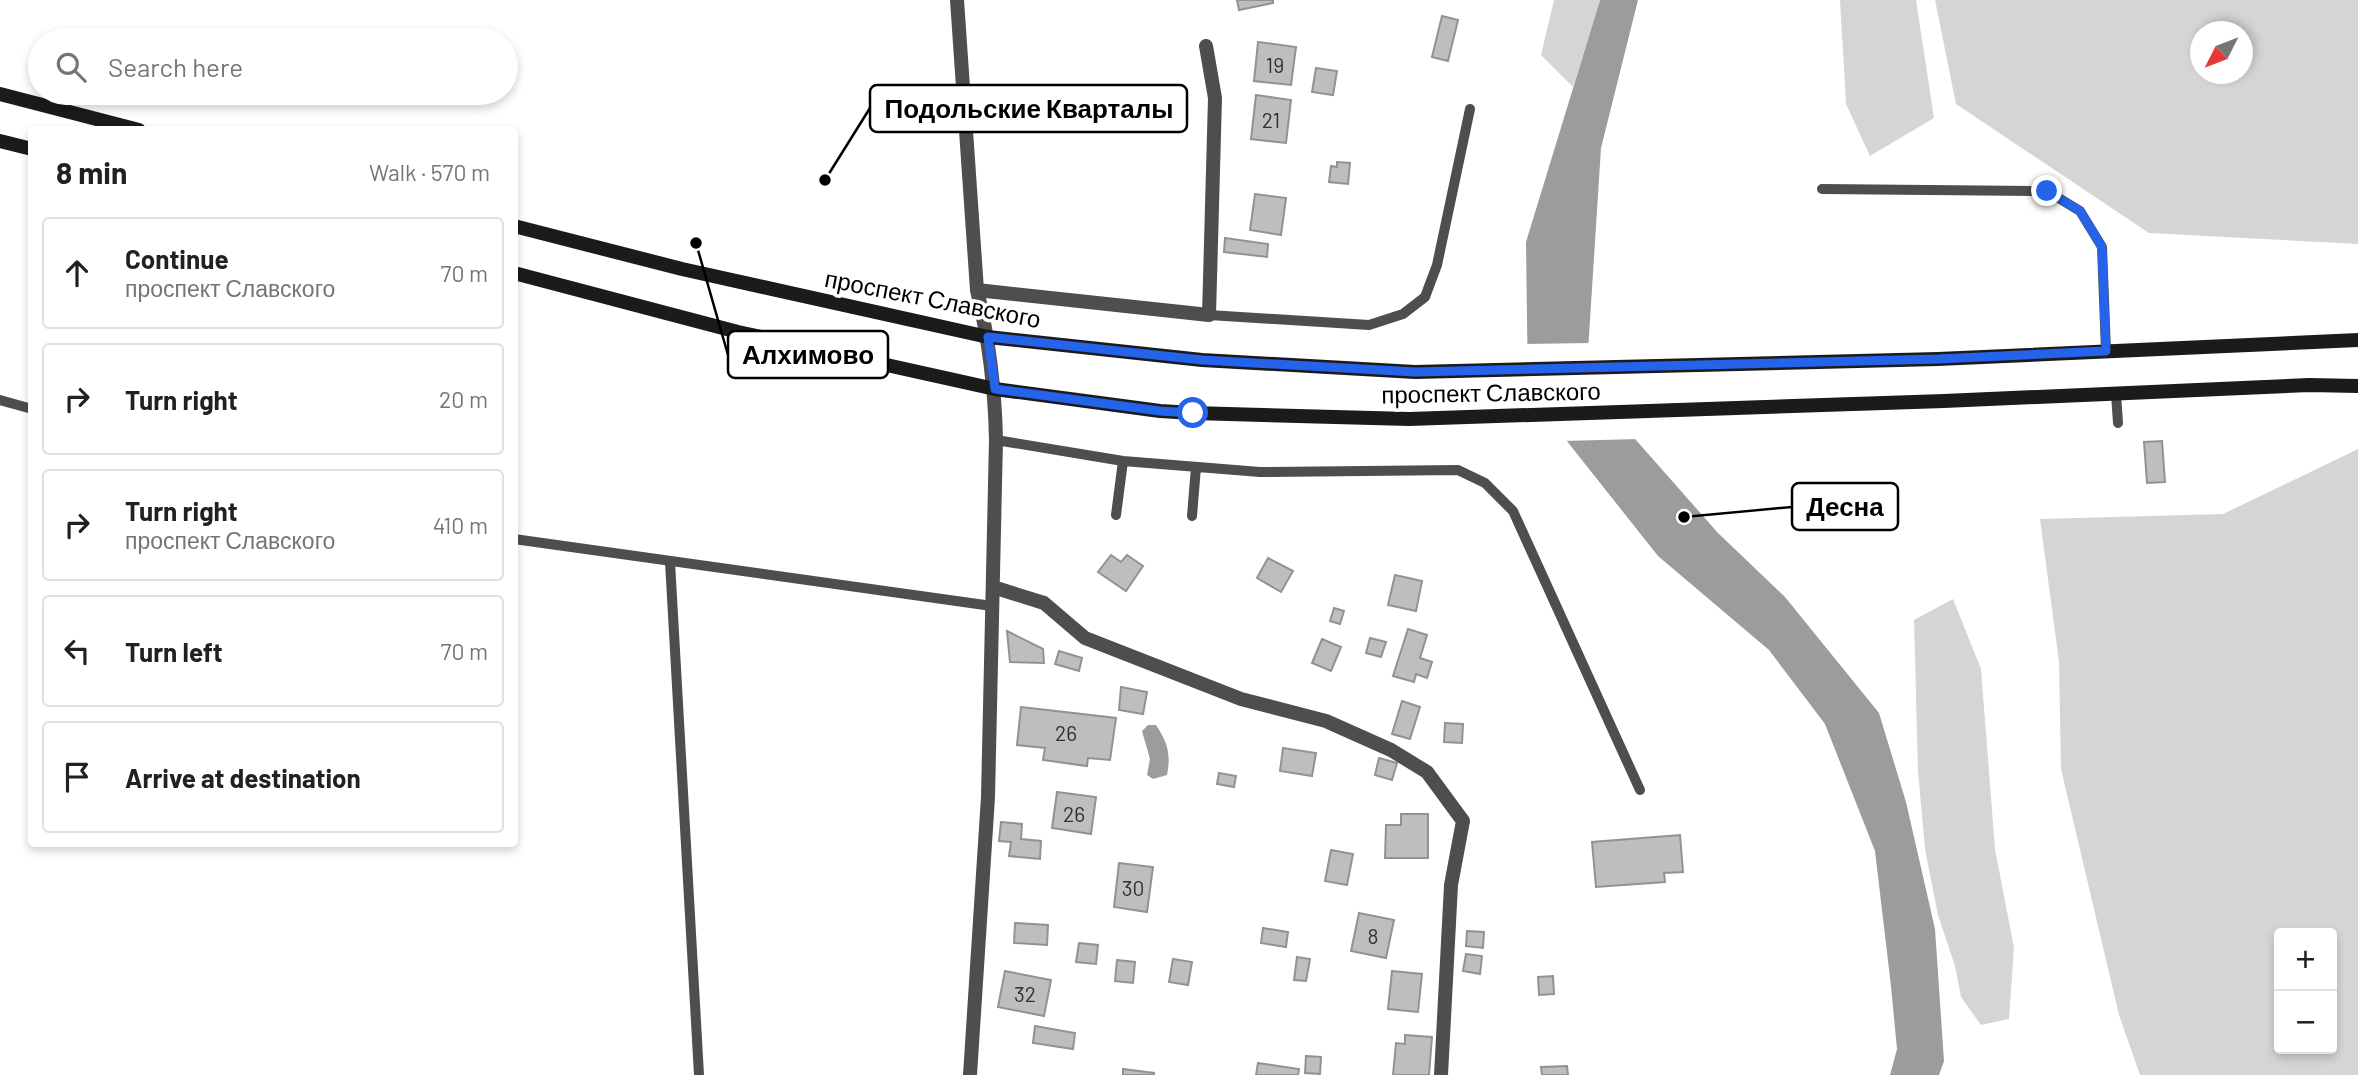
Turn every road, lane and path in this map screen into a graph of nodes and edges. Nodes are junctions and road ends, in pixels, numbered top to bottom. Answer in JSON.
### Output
{"nodes":[{"id":1,"x":957,"y":0,"type":"edge"},
{"id":2,"x":1206,"y":46,"type":"dead end"},
{"id":3,"x":0,"y":94,"type":"edge"},
{"id":4,"x":28,"y":101,"type":"edge"},
{"id":5,"x":42,"y":105,"type":"edge"},
{"id":6,"x":1470,"y":109,"type":"dead end"},
{"id":7,"x":124,"y":126,"type":"edge"},
{"id":8,"x":0,"y":141,"type":"edge"},
{"id":9,"x":28,"y":148,"type":"edge"},
{"id":10,"x":1822,"y":189,"type":"dead end"},
{"id":11,"x":518,"y":227,"type":"edge"},
{"id":12,"x":518,"y":274,"type":"edge"},
{"id":13,"x":977,"y":290,"type":"junction"},
{"id":14,"x":1209,"y":315,"type":"junction"},
{"id":15,"x":988,"y":337,"type":"junction"},
{"id":16,"x":2358,"y":340,"type":"edge"},
{"id":17,"x":2106,"y":351,"type":"junction"},
{"id":18,"x":2358,"y":386,"type":"edge"},
{"id":19,"x":995,"y":389,"type":"junction"},
{"id":20,"x":2116,"y":394,"type":"junction"},
{"id":21,"x":0,"y":400,"type":"edge"},
{"id":22,"x":28,"y":408,"type":"edge"},
{"id":23,"x":2118,"y":423,"type":"dead end"},
{"id":24,"x":996,"y":440,"type":"junction"},
{"id":25,"x":1124,"y":461,"type":"junction"},
{"id":26,"x":1196,"y":467,"type":"junction"},
{"id":27,"x":1116,"y":515,"type":"dead end"},
{"id":28,"x":1192,"y":516,"type":"dead end"},
{"id":29,"x":518,"y":540,"type":"edge"},
{"id":30,"x":670,"y":562,"type":"junction"},
{"id":31,"x":993,"y":587,"type":"junction"},
{"id":32,"x":992,"y":606,"type":"junction"},
{"id":33,"x":1640,"y":790,"type":"dead end"},
{"id":34,"x":974,"y":1074,"type":"edge"},
{"id":35,"x":699,"y":1075,"type":"edge"},
{"id":36,"x":1441,"y":1075,"type":"edge"}],
"edges":[{"from":1,"to":13,"type":"street"},
{"from":2,"to":14,"type":"street"},
{"from":3,"to":4,"type":"main road"},
{"from":5,"to":7,"type":"main road"},
{"from":6,"to":14,"type":"lane"},
{"from":8,"to":9,"type":"main road"},
{"from":10,"to":17,"type":"lane"},
{"from":11,"to":15,"type":"main road","name":"проспект Славского"},
{"from":12,"to":19,"type":"main road","name":"проспект Славского"},
{"from":13,"to":14,"type":"street"},
{"from":13,"to":15,"type":"street"},
{"from":15,"to":17,"type":"main road","name":"проспект Славского"},
{"from":15,"to":19,"type":"street"},
{"from":16,"to":17,"type":"main road","name":"проспект Славского"},
{"from":18,"to":20,"type":"main road","name":"проспект Славского"},
{"from":19,"to":20,"type":"main road","name":"проспект Славского"},
{"from":19,"to":24,"type":"street"},
{"from":20,"to":23,"type":"lane"},
{"from":21,"to":22,"type":"lane"},
{"from":24,"to":25,"type":"lane"},
{"from":24,"to":31,"type":"street"},
{"from":25,"to":26,"type":"lane"},
{"from":25,"to":27,"type":"lane"},
{"from":26,"to":28,"type":"lane"},
{"from":26,"to":33,"type":"lane"},
{"from":29,"to":30,"type":"lane"},
{"from":30,"to":32,"type":"lane"},
{"from":30,"to":35,"type":"lane"},
{"from":31,"to":32,"type":"street"},
{"from":31,"to":36,"type":"street"},
{"from":32,"to":34,"type":"street"}]}
